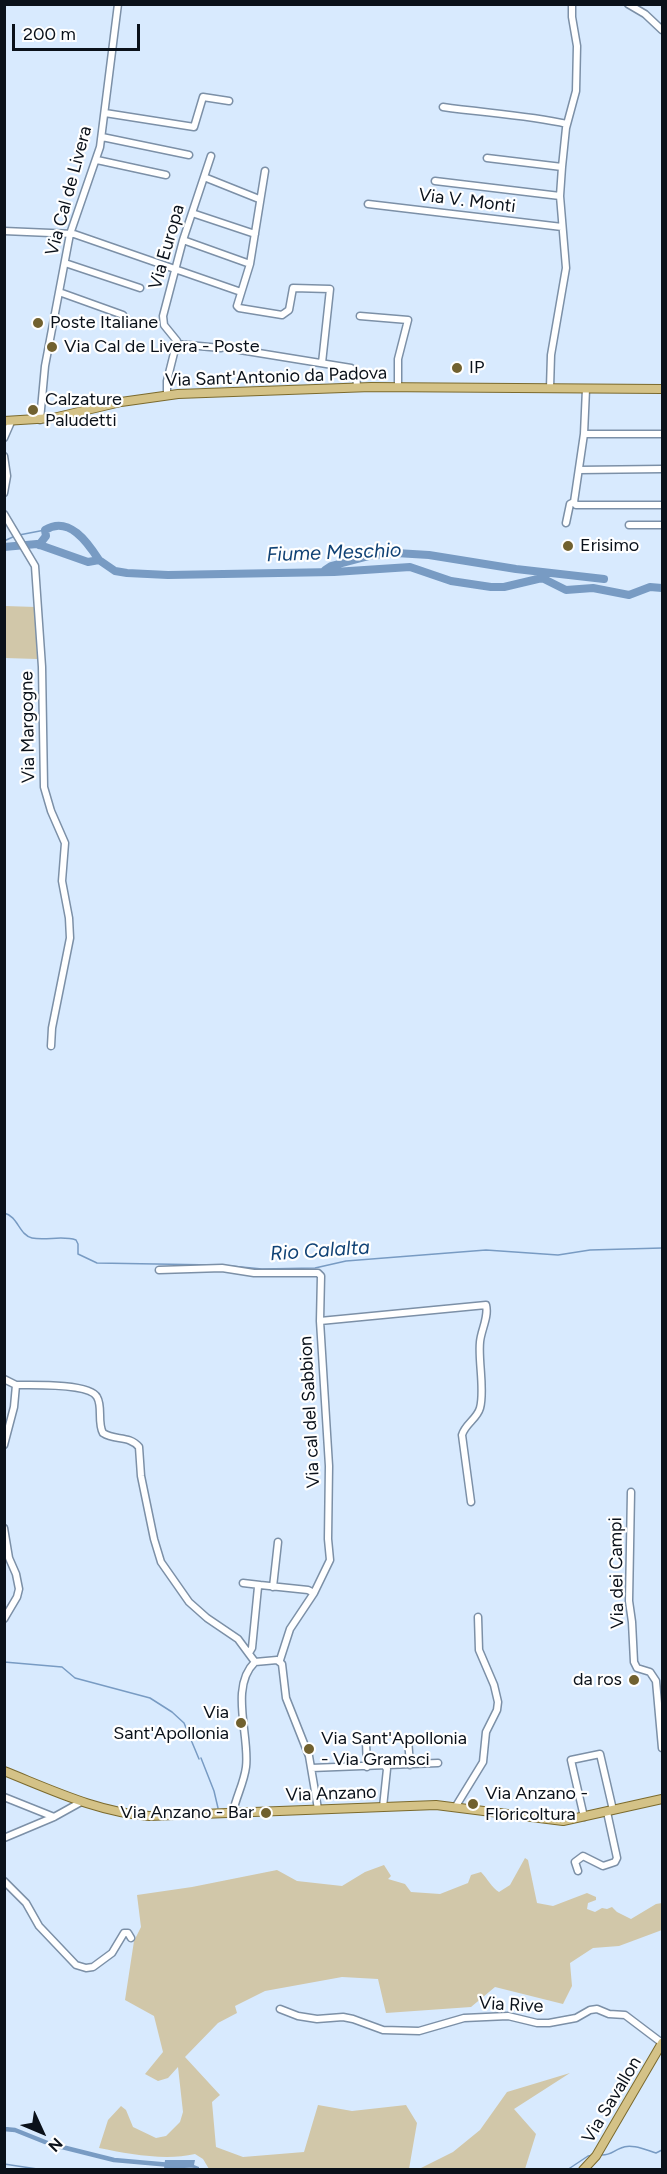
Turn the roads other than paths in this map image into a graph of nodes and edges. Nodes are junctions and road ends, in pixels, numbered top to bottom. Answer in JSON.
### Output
{"nodes":[{"id":1,"x":118,"y":4,"type":"edge"},
{"id":2,"x":573,"y":4,"type":"edge"},
{"id":3,"x":628,"y":4,"type":"edge"},
{"id":4,"x":663,"y":30,"type":"edge"},
{"id":5,"x":229,"y":101,"type":"dead end"},
{"id":6,"x":443,"y":107,"type":"dead end"},
{"id":7,"x":105,"y":112,"type":"junction"},
{"id":8,"x":567,"y":124,"type":"junction"},
{"id":9,"x":102,"y":137,"type":"junction"},
{"id":10,"x":189,"y":155,"type":"dead end"},
{"id":11,"x":212,"y":156,"type":"dead end"},
{"id":12,"x":487,"y":158,"type":"dead end"},
{"id":13,"x":97,"y":160,"type":"junction"},
{"id":14,"x":562,"y":167,"type":"junction"},
{"id":15,"x":265,"y":171,"type":"dead end"},
{"id":16,"x":166,"y":175,"type":"dead end"},
{"id":17,"x":204,"y":177,"type":"junction"},
{"id":18,"x":435,"y":181,"type":"dead end"},
{"id":19,"x":560,"y":196,"type":"junction"},
{"id":20,"x":259,"y":199,"type":"junction"},
{"id":21,"x":368,"y":204,"type":"dead end"},
{"id":22,"x":192,"y":213,"type":"junction"},
{"id":23,"x":562,"y":227,"type":"junction"},
{"id":24,"x":4,"y":231,"type":"edge"},
{"id":25,"x":70,"y":234,"type":"junction"},
{"id":26,"x":255,"y":234,"type":"junction"},
{"id":27,"x":183,"y":240,"type":"junction"},
{"id":28,"x":65,"y":263,"type":"junction"},
{"id":29,"x":250,"y":264,"type":"junction"},
{"id":30,"x":176,"y":269,"type":"junction"},
{"id":31,"x":140,"y":288,"type":"dead end"},
{"id":32,"x":59,"y":292,"type":"junction"},
{"id":33,"x":241,"y":292,"type":"junction"},
{"id":34,"x":123,"y":315,"type":"dead end"},
{"id":35,"x":360,"y":316,"type":"dead end"},
{"id":36,"x":177,"y":344,"type":"junction"},
{"id":37,"x":221,"y":348,"type":"dead end"},
{"id":38,"x":240,"y":350,"type":"dead end"},
{"id":39,"x":322,"y":363,"type":"junction"},
{"id":40,"x":357,"y":387,"type":"junction"},
{"id":41,"x":398,"y":387,"type":"junction"},
{"id":42,"x":550,"y":388,"type":"junction"},
{"id":43,"x":586,"y":389,"type":"junction"},
{"id":44,"x":663,"y":389,"type":"edge"},
{"id":45,"x":167,"y":395,"type":"junction"},
{"id":46,"x":40,"y":420,"type":"junction"},
{"id":47,"x":8,"y":422,"type":"edge"},
{"id":48,"x":584,"y":434,"type":"junction"},
{"id":49,"x":663,"y":434,"type":"edge"},
{"id":50,"x":4,"y":438,"type":"edge"},
{"id":51,"x":4,"y":456,"type":"edge"},
{"id":52,"x":663,"y":469,"type":"edge"},
{"id":53,"x":579,"y":470,"type":"junction"},
{"id":54,"x":4,"y":493,"type":"edge"},
{"id":55,"x":575,"y":503,"type":"junction"},
{"id":56,"x":663,"y":505,"type":"edge"},
{"id":57,"x":4,"y":514,"type":"edge"},
{"id":58,"x":566,"y":523,"type":"dead end"},
{"id":59,"x":629,"y":525,"type":"dead end"},
{"id":60,"x":663,"y":525,"type":"edge"},
{"id":61,"x":51,"y":1046,"type":"dead end"},
{"id":62,"x":159,"y":1270,"type":"dead end"},
{"id":63,"x":320,"y":1321,"type":"junction"},
{"id":64,"x":4,"y":1379,"type":"edge"},
{"id":65,"x":16,"y":1385,"type":"junction"},
{"id":66,"x":4,"y":1445,"type":"edge"},
{"id":67,"x":631,"y":1492,"type":"dead end"},
{"id":68,"x":471,"y":1502,"type":"dead end"},
{"id":69,"x":4,"y":1528,"type":"edge"},
{"id":70,"x":278,"y":1542,"type":"dead end"},
{"id":71,"x":243,"y":1583,"type":"dead end"},
{"id":72,"x":260,"y":1585,"type":"junction"},
{"id":73,"x":273,"y":1587,"type":"junction"},
{"id":74,"x":314,"y":1593,"type":"junction"},
{"id":75,"x":478,"y":1617,"type":"dead end"},
{"id":76,"x":4,"y":1619,"type":"edge"},
{"id":77,"x":249,"y":1653,"type":"junction"},
{"id":78,"x":280,"y":1660,"type":"junction"},
{"id":79,"x":255,"y":1662,"type":"junction"},
{"id":80,"x":364,"y":1738,"type":"dead end"},
{"id":81,"x":408,"y":1739,"type":"dead end"},
{"id":82,"x":663,"y":1749,"type":"edge"},
{"id":83,"x":438,"y":1763,"type":"dead end"},
{"id":84,"x":410,"y":1765,"type":"junction"},
{"id":85,"x":385,"y":1766,"type":"junction"},
{"id":86,"x":367,"y":1767,"type":"junction"},
{"id":87,"x":311,"y":1768,"type":"junction"},
{"id":88,"x":4,"y":1771,"type":"edge"},
{"id":89,"x":4,"y":1797,"type":"edge"},
{"id":90,"x":663,"y":1800,"type":"edge"},
{"id":91,"x":81,"y":1802,"type":"junction"},
{"id":92,"x":456,"y":1806,"type":"junction"},
{"id":93,"x":383,"y":1807,"type":"junction"},
{"id":94,"x":318,"y":1809,"type":"junction"},
{"id":95,"x":610,"y":1811,"type":"junction"},
{"id":96,"x":233,"y":1812,"type":"junction"},
{"id":97,"x":54,"y":1817,"type":"junction"},
{"id":98,"x":584,"y":1817,"type":"junction"},
{"id":99,"x":4,"y":1838,"type":"edge"},
{"id":100,"x":578,"y":1871,"type":"dead end"},
{"id":101,"x":4,"y":1881,"type":"edge"},
{"id":102,"x":131,"y":1938,"type":"dead end"},
{"id":103,"x":280,"y":2009,"type":"dead end"},
{"id":104,"x":662,"y":2043,"type":"edge"},
{"id":105,"x":583,"y":2169,"type":"edge"}],
"edges":[{"from":1,"to":7,"type":"street","name":"Via Cal de Livera"},
{"from":2,"to":8,"type":"street"},
{"from":3,"to":4,"type":"street"},
{"from":5,"to":7,"type":"street"},
{"from":6,"to":8,"type":"street"},
{"from":7,"to":9,"type":"street","name":"Via Cal de Livera"},
{"from":8,"to":14,"type":"street"},
{"from":9,"to":10,"type":"street"},
{"from":9,"to":13,"type":"street","name":"Via Cal de Livera"},
{"from":11,"to":17,"type":"street","name":"Via Europa"},
{"from":12,"to":14,"type":"street"},
{"from":13,"to":16,"type":"street"},
{"from":13,"to":25,"type":"street","name":"Via Cal de Livera"},
{"from":14,"to":19,"type":"street"},
{"from":15,"to":20,"type":"street"},
{"from":17,"to":20,"type":"street"},
{"from":17,"to":22,"type":"street","name":"Via Europa"},
{"from":18,"to":19,"type":"street"},
{"from":19,"to":23,"type":"street"},
{"from":20,"to":26,"type":"street"},
{"from":21,"to":23,"type":"street","name":"Via V. Monti"},
{"from":22,"to":26,"type":"street"},
{"from":22,"to":27,"type":"street","name":"Via Europa"},
{"from":23,"to":42,"type":"street"},
{"from":24,"to":25,"type":"street"},
{"from":25,"to":28,"type":"street","name":"Via Cal de Livera"},
{"from":25,"to":30,"type":"street"},
{"from":26,"to":29,"type":"street"},
{"from":27,"to":29,"type":"street"},
{"from":27,"to":30,"type":"street","name":"Via Europa"},
{"from":28,"to":31,"type":"street"},
{"from":28,"to":32,"type":"street","name":"Via Cal de Livera"},
{"from":29,"to":33,"type":"street"},
{"from":30,"to":33,"type":"street"},
{"from":30,"to":36,"type":"street","name":"Via Europa"},
{"from":32,"to":34,"type":"street"},
{"from":32,"to":46,"type":"street","name":"Via Cal de Livera"},
{"from":33,"to":39,"type":"street"},
{"from":35,"to":41,"type":"street"},
{"from":36,"to":37,"type":"street"},
{"from":36,"to":45,"type":"street"},
{"from":38,"to":39,"type":"street"},
{"from":39,"to":40,"type":"street"},
{"from":40,"to":41,"type":"main road","name":"Via Sant'Antonio da Padova"},
{"from":40,"to":45,"type":"main road","name":"Via Sant'Antonio da Padova"},
{"from":41,"to":42,"type":"main road","name":"Via Sant'Antonio da Padova"},
{"from":42,"to":43,"type":"main road","name":"Via Sant'Antonio da Padova"},
{"from":43,"to":44,"type":"main road","name":"Via Sant'Antonio da Padova"},
{"from":43,"to":48,"type":"street"},
{"from":45,"to":46,"type":"main road","name":"Via Sant'Antonio da Padova"},
{"from":46,"to":47,"type":"main road","name":"Via Sant'Antonio da Padova"},
{"from":47,"to":50,"type":"street"},
{"from":48,"to":49,"type":"street"},
{"from":48,"to":53,"type":"street"},
{"from":51,"to":54,"type":"street"},
{"from":52,"to":53,"type":"street"},
{"from":53,"to":55,"type":"street"},
{"from":55,"to":56,"type":"street"},
{"from":55,"to":58,"type":"street"},
{"from":57,"to":61,"type":"street","name":"Via Margogne"},
{"from":59,"to":60,"type":"street"},
{"from":62,"to":63,"type":"street"},
{"from":63,"to":68,"type":"street","name":"Via cal del Sabbion"},
{"from":63,"to":74,"type":"street","name":"Via cal del Sabbion"},
{"from":64,"to":65,"type":"street"},
{"from":65,"to":66,"type":"street"},
{"from":65,"to":77,"type":"street"},
{"from":67,"to":82,"type":"street","name":"Via dei Campi"},
{"from":69,"to":76,"type":"street"},
{"from":70,"to":73,"type":"street"},
{"from":71,"to":72,"type":"street"},
{"from":72,"to":73,"type":"street"},
{"from":72,"to":77,"type":"street"},
{"from":73,"to":74,"type":"street"},
{"from":74,"to":78,"type":"street"},
{"from":75,"to":92,"type":"street"},
{"from":77,"to":79,"type":"street"},
{"from":78,"to":79,"type":"street"},
{"from":78,"to":87,"type":"street"},
{"from":79,"to":96,"type":"street"},
{"from":80,"to":86,"type":"street"},
{"from":81,"to":84,"type":"street"},
{"from":83,"to":84,"type":"street"},
{"from":84,"to":85,"type":"street"},
{"from":85,"to":86,"type":"street"},
{"from":85,"to":93,"type":"street"},
{"from":86,"to":87,"type":"street"},
{"from":87,"to":94,"type":"street"},
{"from":88,"to":91,"type":"main road","name":"Via Anzano"},
{"from":89,"to":97,"type":"street"},
{"from":90,"to":95,"type":"main road","name":"Via Anzano"},
{"from":91,"to":96,"type":"main road","name":"Via Anzano"},
{"from":91,"to":97,"type":"street"},
{"from":92,"to":93,"type":"main road","name":"Via Anzano"},
{"from":92,"to":98,"type":"main road","name":"Via Anzano"},
{"from":93,"to":94,"type":"main road","name":"Via Anzano"},
{"from":94,"to":96,"type":"main road","name":"Via Anzano"},
{"from":95,"to":98,"type":"main road","name":"Via Anzano"},
{"from":95,"to":98,"type":"street"},
{"from":95,"to":100,"type":"street"},
{"from":97,"to":99,"type":"street"},
{"from":101,"to":102,"type":"street"},
{"from":103,"to":104,"type":"street","name":"Via Rive"},
{"from":104,"to":105,"type":"main road","name":"Via Savallon"}]}
